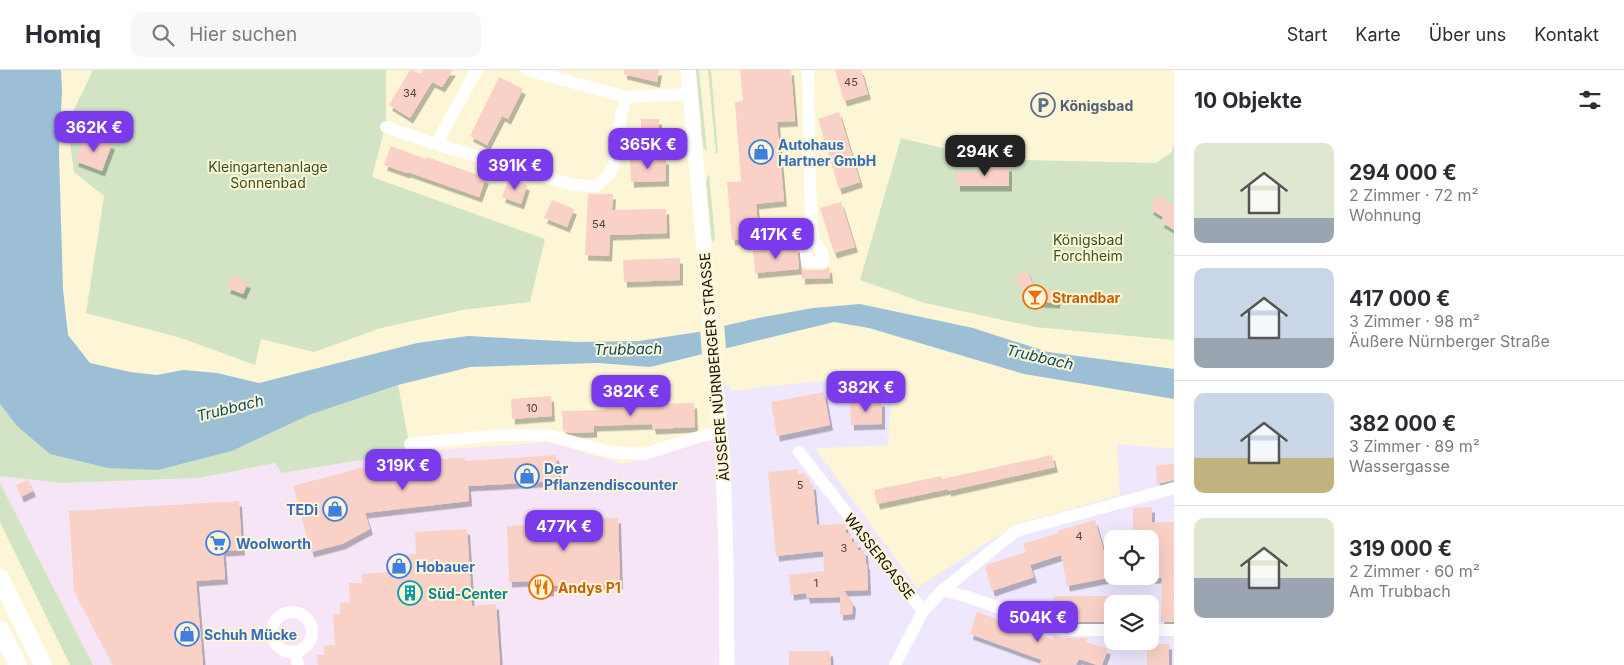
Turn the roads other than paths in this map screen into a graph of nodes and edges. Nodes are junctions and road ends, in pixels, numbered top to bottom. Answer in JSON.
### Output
{"nodes":[{"id":1,"x":477,"y":70,"type":"edge"},
{"id":2,"x":527,"y":70,"type":"edge"},
{"id":3,"x":688,"y":70,"type":"edge"},
{"id":4,"x":808,"y":70,"type":"edge"},
{"id":5,"x":689,"y":94,"type":"junction"},
{"id":6,"x":626,"y":97,"type":"junction"},
{"id":7,"x":386,"y":127,"type":"dead end"},
{"id":8,"x":436,"y":144,"type":"junction"},
{"id":9,"x":813,"y":240,"type":"dead end"},
{"id":10,"x":720,"y":432,"type":"junction"},
{"id":11,"x":410,"y":444,"type":"dead end"},
{"id":12,"x":799,"y":452,"type":"dead end"},
{"id":13,"x":1174,"y":488,"type":"edge"},
{"id":14,"x":0,"y":578,"type":"edge"},
{"id":15,"x":943,"y":590,"type":"junction"},
{"id":16,"x":923,"y":611,"type":"junction"},
{"id":17,"x":0,"y":628,"type":"edge"},
{"id":18,"x":1104,"y":630,"type":"edge"},
{"id":19,"x":1159,"y":630,"type":"edge"},
{"id":20,"x":1174,"y":630,"type":"edge"},
{"id":21,"x":295,"y":652,"type":"dead end"},
{"id":22,"x":726,"y":664,"type":"edge"},
{"id":23,"x":18,"y":665,"type":"edge"},
{"id":24,"x":43,"y":665,"type":"edge"},
{"id":25,"x":298,"y":665,"type":"edge"},
{"id":26,"x":895,"y":665,"type":"edge"}],
"edges":[{"from":1,"to":8,"type":"street"},
{"from":2,"to":6,"type":"street"},
{"from":3,"to":5,"type":"main road","name":"ÄUSSERE NÜRNBERGER STRASSE"},
{"from":4,"to":9,"type":"street"},
{"from":5,"to":6,"type":"street"},
{"from":5,"to":10,"type":"main road","name":"ÄUSSERE NÜRNBERGER STRASSE"},
{"from":6,"to":8,"type":"street"},
{"from":7,"to":8,"type":"street"},
{"from":10,"to":11,"type":"street"},
{"from":10,"to":22,"type":"main road","name":"ÄUSSERE NÜRNBERGER STRASSE"},
{"from":12,"to":16,"type":"street","name":"WASSERGASSE"},
{"from":13,"to":15,"type":"street"},
{"from":14,"to":24,"type":"highway"},
{"from":15,"to":16,"type":"street"},
{"from":15,"to":18,"type":"street"},
{"from":16,"to":26,"type":"street","name":"WASSERGASSE"},
{"from":17,"to":23,"type":"highway"},
{"from":19,"to":20,"type":"street"},
{"from":21,"to":25,"type":"street"}]}
